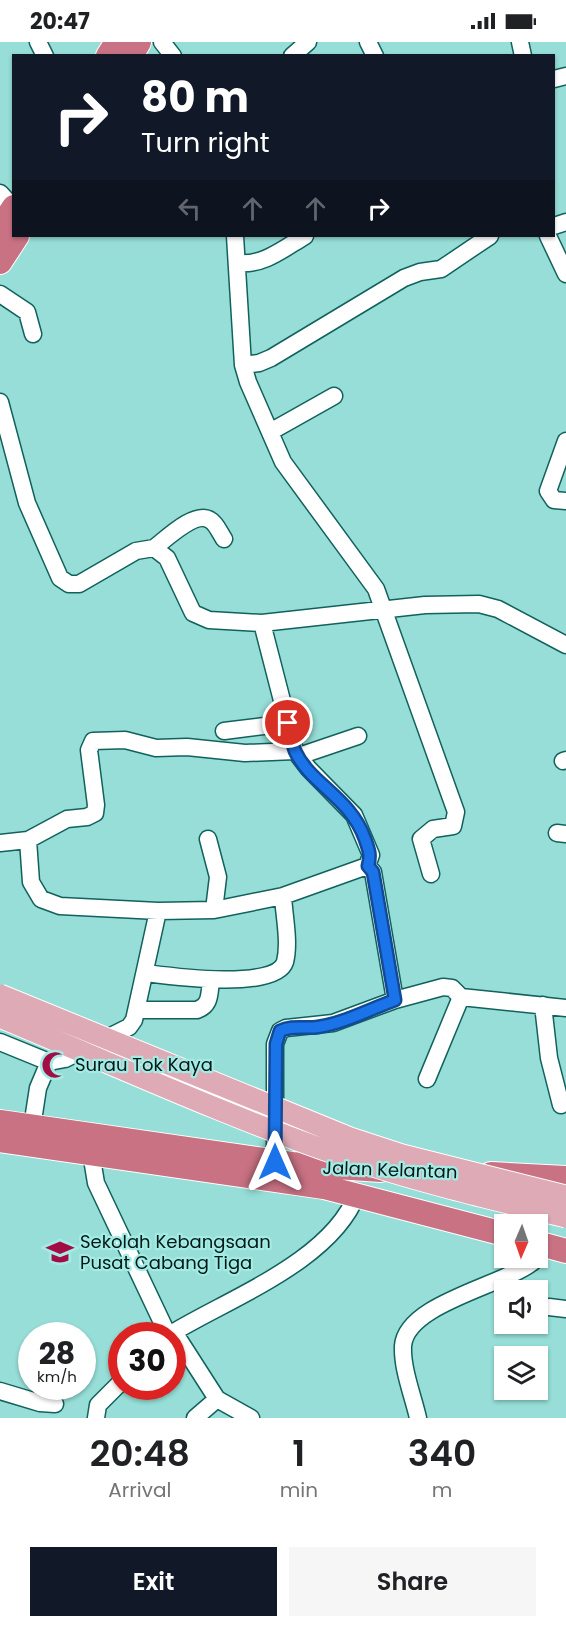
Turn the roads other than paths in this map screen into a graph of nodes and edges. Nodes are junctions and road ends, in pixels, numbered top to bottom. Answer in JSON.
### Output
{"nodes":[{"id":1,"x":162,"y":42,"type":"edge"},
{"id":2,"x":308,"y":42,"type":"edge"},
{"id":3,"x":291,"y":50,"type":"edge"},
{"id":4,"x":171,"y":54,"type":"edge"},
{"id":5,"x":0,"y":194,"type":"edge"},
{"id":6,"x":12,"y":206,"type":"edge"},
{"id":7,"x":12,"y":209,"type":"edge"},
{"id":8,"x":0,"y":228,"type":"edge"},
{"id":9,"x":16,"y":237,"type":"edge"},
{"id":10,"x":236,"y":237,"type":"edge"},
{"id":11,"x":302,"y":237,"type":"edge"},
{"id":12,"x":488,"y":237,"type":"edge"},
{"id":13,"x":548,"y":237,"type":"edge"},
{"id":14,"x":0,"y":262,"type":"edge"},
{"id":15,"x":237,"y":263,"type":"junction"},
{"id":16,"x":566,"y":274,"type":"edge"},
{"id":17,"x":0,"y":294,"type":"edge"},
{"id":18,"x":33,"y":334,"type":"dead end"},
{"id":19,"x":243,"y":365,"type":"junction"},
{"id":20,"x":334,"y":396,"type":"dead end"},
{"id":21,"x":0,"y":402,"type":"edge"},
{"id":22,"x":270,"y":432,"type":"junction"},
{"id":23,"x":566,"y":441,"type":"edge"},
{"id":24,"x":566,"y":501,"type":"edge"},
{"id":25,"x":224,"y":539,"type":"dead end"},
{"id":26,"x":154,"y":548,"type":"junction"},
{"id":27,"x":383,"y":610,"type":"junction"},
{"id":28,"x":262,"y":622,"type":"junction"},
{"id":29,"x":566,"y":645,"type":"edge"},
{"id":30,"x":288,"y":723,"type":"junction"},
{"id":31,"x":224,"y":731,"type":"dead end"},
{"id":32,"x":358,"y":736,"type":"dead end"},
{"id":33,"x":297,"y":754,"type":"junction"},
{"id":34,"x":208,"y":839,"type":"dead end"},
{"id":35,"x":28,"y":840,"type":"junction"},
{"id":36,"x":0,"y":843,"type":"edge"},
{"id":37,"x":368,"y":866,"type":"junction"},
{"id":38,"x":431,"y":873,"type":"dead end"},
{"id":39,"x":283,"y":896,"type":"junction"},
{"id":40,"x":214,"y":910,"type":"junction"},
{"id":41,"x":158,"y":911,"type":"junction"},
{"id":42,"x":146,"y":973,"type":"junction"},
{"id":43,"x":211,"y":981,"type":"junction"},
{"id":44,"x":0,"y":995,"type":"edge"},
{"id":45,"x":461,"y":997,"type":"junction"},
{"id":46,"x":395,"y":1000,"type":"junction"},
{"id":47,"x":543,"y":1005,"type":"junction"},
{"id":48,"x":566,"y":1008,"type":"edge"},
{"id":49,"x":138,"y":1010,"type":"junction"},
{"id":50,"x":0,"y":1017,"type":"edge"},
{"id":51,"x":0,"y":1042,"type":"edge"},
{"id":52,"x":49,"y":1062,"type":"junction"},
{"id":53,"x":427,"y":1078,"type":"dead end"},
{"id":54,"x":561,"y":1105,"type":"dead end"},
{"id":55,"x":0,"y":1122,"type":"edge"},
{"id":56,"x":32,"y":1126,"type":"junction"},
{"id":57,"x":0,"y":1140,"type":"edge"},
{"id":58,"x":91,"y":1153,"type":"junction"},
{"id":59,"x":275,"y":1162,"type":"junction"},
{"id":60,"x":566,"y":1178,"type":"edge"},
{"id":61,"x":357,"y":1194,"type":"junction"},
{"id":62,"x":566,"y":1196,"type":"edge"},
{"id":63,"x":566,"y":1217,"type":"edge"},
{"id":64,"x":494,"y":1231,"type":"edge"},
{"id":65,"x":548,"y":1246,"type":"edge"},
{"id":66,"x":566,"y":1251,"type":"edge"},
{"id":67,"x":520,"y":1268,"type":"edge"},
{"id":68,"x":164,"y":1322,"type":"edge"},
{"id":69,"x":186,"y":1325,"type":"edge"},
{"id":70,"x":186,"y":1366,"type":"edge"},
{"id":71,"x":0,"y":1390,"type":"edge"},
{"id":72,"x":108,"y":1395,"type":"edge"},
{"id":73,"x":55,"y":1404,"type":"dead end"},
{"id":74,"x":208,"y":1411,"type":"edge"},
{"id":75,"x":96,"y":1418,"type":"edge"},
{"id":76,"x":251,"y":1418,"type":"edge"},
{"id":77,"x":418,"y":1418,"type":"edge"}],
"edges":[{"from":1,"to":4,"type":"street"},
{"from":2,"to":3,"type":"street"},
{"from":5,"to":6,"type":"street"},
{"from":7,"to":8,"type":"highway"},
{"from":9,"to":14,"type":"highway"},
{"from":10,"to":15,"type":"street"},
{"from":11,"to":15,"type":"street"},
{"from":12,"to":19,"type":"street"},
{"from":13,"to":16,"type":"street"},
{"from":15,"to":19,"type":"street"},
{"from":17,"to":18,"type":"street"},
{"from":19,"to":22,"type":"street"},
{"from":20,"to":22,"type":"street"},
{"from":21,"to":26,"type":"street"},
{"from":22,"to":27,"type":"street"},
{"from":23,"to":24,"type":"street"},
{"from":25,"to":26,"type":"street"},
{"from":26,"to":28,"type":"street"},
{"from":27,"to":28,"type":"street"},
{"from":27,"to":29,"type":"street"},
{"from":27,"to":38,"type":"street"},
{"from":28,"to":30,"type":"street"},
{"from":30,"to":31,"type":"street"},
{"from":30,"to":33,"type":"street"},
{"from":32,"to":33,"type":"street"},
{"from":33,"to":35,"type":"street"},
{"from":33,"to":37,"type":"street"},
{"from":34,"to":40,"type":"street"},
{"from":35,"to":36,"type":"street"},
{"from":35,"to":41,"type":"street"},
{"from":37,"to":39,"type":"street"},
{"from":37,"to":46,"type":"street"},
{"from":39,"to":40,"type":"street"},
{"from":39,"to":43,"type":"street"},
{"from":40,"to":41,"type":"street"},
{"from":41,"to":42,"type":"street"},
{"from":42,"to":43,"type":"street"},
{"from":42,"to":49,"type":"street"},
{"from":43,"to":49,"type":"street"},
{"from":44,"to":62,"type":"main road","bridge":true},
{"from":45,"to":46,"type":"street"},
{"from":45,"to":47,"type":"street"},
{"from":45,"to":53,"type":"street"},
{"from":46,"to":59,"type":"street"},
{"from":47,"to":48,"type":"street"},
{"from":47,"to":54,"type":"street"},
{"from":49,"to":52,"type":"street"},
{"from":50,"to":63,"type":"main road","bridge":true},
{"from":51,"to":52,"type":"street"},
{"from":52,"to":56,"type":"street"},
{"from":55,"to":56,"type":"highway","name":"Jalan Kelantan"},
{"from":56,"to":59,"type":"highway","name":"Jalan Kelantan"},
{"from":57,"to":58,"type":"highway","name":"Jalan Kelantan"},
{"from":58,"to":61,"type":"highway","name":"Jalan Kelantan"},
{"from":58,"to":68,"type":"street"},
{"from":59,"to":60,"type":"highway","name":"Jalan Kelantan"},
{"from":61,"to":64,"type":"highway","name":"Jalan Kelantan"},
{"from":61,"to":69,"type":"street"},
{"from":65,"to":66,"type":"highway"},
{"from":67,"to":77,"type":"street"},
{"from":70,"to":74,"type":"street"},
{"from":71,"to":73,"type":"street"},
{"from":72,"to":75,"type":"street"},
{"from":74,"to":76,"type":"street"}]}
